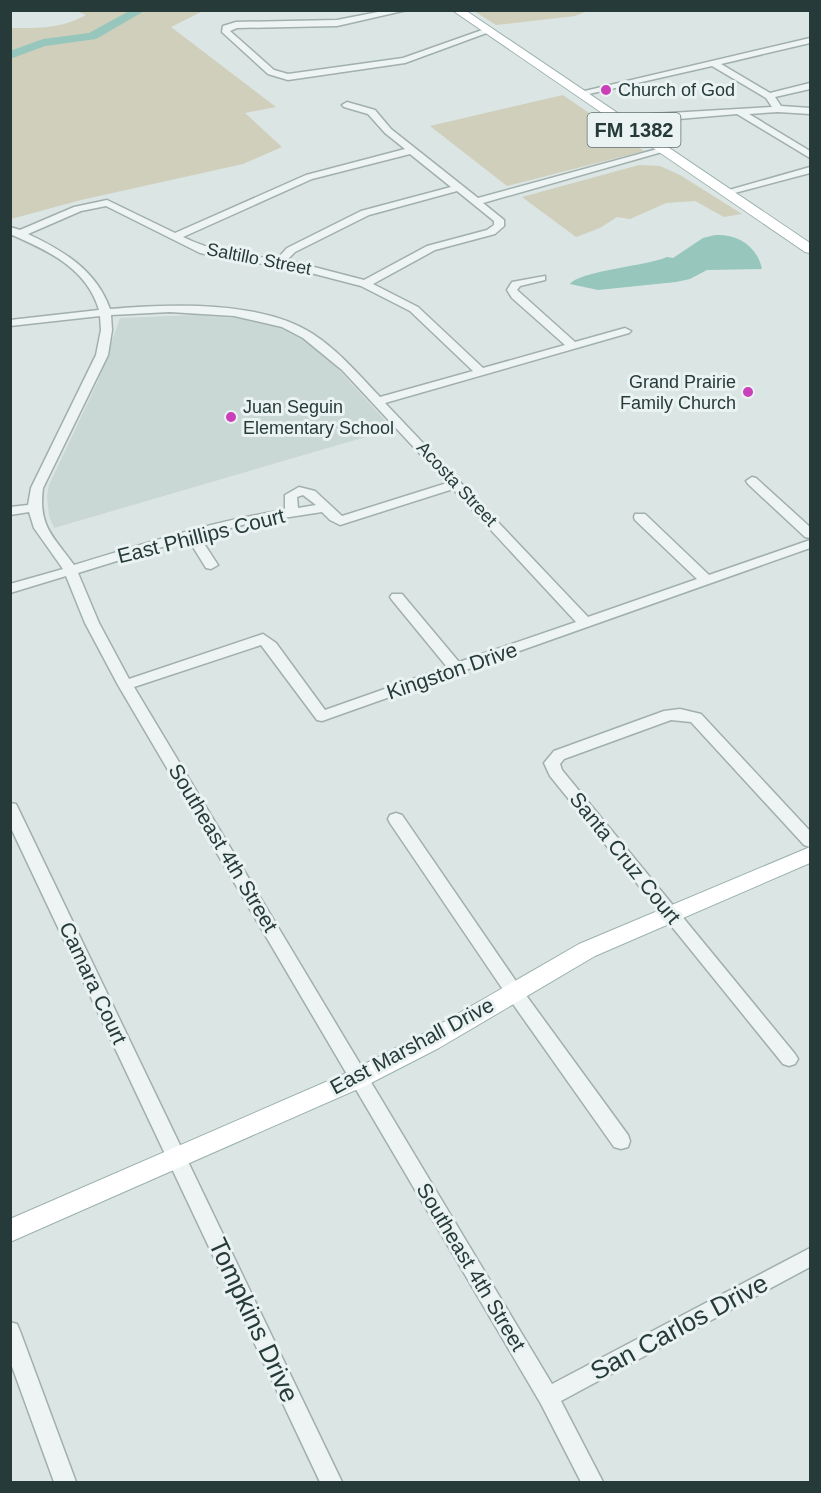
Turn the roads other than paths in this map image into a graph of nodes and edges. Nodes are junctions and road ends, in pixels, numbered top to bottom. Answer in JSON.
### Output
{"nodes":[{"id":1,"x":403,"y":10,"type":"edge"},
{"id":2,"x":457,"y":10,"type":"edge"},
{"id":3,"x":488,"y":31,"type":"junction"},
{"id":4,"x":810,"y":41,"type":"edge"},
{"id":5,"x":714,"y":63,"type":"junction"},
{"id":6,"x":810,"y":86,"type":"edge"},
{"id":7,"x":580,"y":93,"type":"junction"},
{"id":8,"x":769,"y":96,"type":"junction"},
{"id":9,"x":347,"y":105,"type":"dead end"},
{"id":10,"x":778,"y":109,"type":"junction"},
{"id":11,"x":810,"y":111,"type":"edge"},
{"id":12,"x":740,"y":112,"type":"junction"},
{"id":13,"x":620,"y":121,"type":"junction"},
{"id":14,"x":664,"y":150,"type":"junction"},
{"id":15,"x":409,"y":151,"type":"junction"},
{"id":16,"x":810,"y":155,"type":"edge"},
{"id":17,"x":810,"y":170,"type":"edge"},
{"id":18,"x":457,"y":188,"type":"junction"},
{"id":19,"x":727,"y":192,"type":"junction"},
{"id":20,"x":474,"y":202,"type":"junction"},
{"id":21,"x":15,"y":232,"type":"edge"},
{"id":22,"x":177,"y":236,"type":"junction"},
{"id":23,"x":810,"y":249,"type":"edge"},
{"id":24,"x":280,"y":262,"type":"junction"},
{"id":25,"x":541,"y":278,"type":"dead end"},
{"id":26,"x":365,"y":284,"type":"junction"},
{"id":27,"x":106,"y":313,"type":"junction"},
{"id":28,"x":10,"y":323,"type":"edge"},
{"id":29,"x":625,"y":331,"type":"dead end"},
{"id":30,"x":573,"y":346,"type":"junction"},
{"id":31,"x":481,"y":372,"type":"junction"},
{"id":32,"x":379,"y":402,"type":"junction"},
{"id":33,"x":752,"y":481,"type":"dead end"},
{"id":34,"x":457,"y":484,"type":"junction"},
{"id":35,"x":34,"y":508,"type":"junction"},
{"id":36,"x":324,"y":508,"type":"junction"},
{"id":37,"x":10,"y":511,"type":"edge"},
{"id":38,"x":292,"y":512,"type":"junction"},
{"id":39,"x":640,"y":517,"type":"dead end"},
{"id":40,"x":191,"y":534,"type":"junction"},
{"id":41,"x":810,"y":534,"type":"edge"},
{"id":42,"x":810,"y":544,"type":"edge"},
{"id":43,"x":211,"y":565,"type":"dead end"},
{"id":44,"x":71,"y":571,"type":"junction"},
{"id":45,"x":707,"y":581,"type":"junction"},
{"id":46,"x":10,"y":589,"type":"edge"},
{"id":47,"x":397,"y":597,"type":"dead end"},
{"id":48,"x":586,"y":624,"type":"junction"},
{"id":49,"x":457,"y":669,"type":"junction"},
{"id":50,"x":125,"y":685,"type":"junction"},
{"id":51,"x":10,"y":808,"type":"edge"},
{"id":52,"x":396,"y":819,"type":"dead end"},
{"id":53,"x":810,"y":841,"type":"edge"},
{"id":54,"x":810,"y":855,"type":"edge"},
{"id":55,"x":671,"y":915,"type":"junction"},
{"id":56,"x":514,"y":992,"type":"junction"},
{"id":57,"x":789,"y":1059,"type":"dead end"},
{"id":58,"x":359,"y":1078,"type":"junction"},
{"id":59,"x":621,"y":1142,"type":"dead end"},
{"id":60,"x":176,"y":1158,"type":"junction"},
{"id":61,"x":10,"y":1231,"type":"edge"},
{"id":62,"x":810,"y":1257,"type":"edge"},
{"id":63,"x":10,"y":1331,"type":"edge"},
{"id":64,"x":548,"y":1397,"type":"junction"},
{"id":65,"x":65,"y":1482,"type":"edge"},
{"id":66,"x":331,"y":1482,"type":"edge"},
{"id":67,"x":592,"y":1482,"type":"edge"}],
"edges":[{"from":1,"to":3,"type":"street"},
{"from":2,"to":3,"type":"main road","number":"FM 1382"},
{"from":3,"to":7,"type":"main road","number":"FM 1382"},
{"from":4,"to":5,"type":"street"},
{"from":5,"to":7,"type":"street"},
{"from":5,"to":8,"type":"street"},
{"from":6,"to":8,"type":"street"},
{"from":7,"to":13,"type":"main road","number":"FM 1382"},
{"from":8,"to":10,"type":"street"},
{"from":9,"to":15,"type":"street"},
{"from":10,"to":11,"type":"street"},
{"from":10,"to":12,"type":"street"},
{"from":12,"to":13,"type":"street"},
{"from":12,"to":16,"type":"street"},
{"from":13,"to":14,"type":"main road","number":"FM 1382"},
{"from":14,"to":19,"type":"main road","number":"FM 1382"},
{"from":14,"to":20,"type":"street"},
{"from":15,"to":18,"type":"street"},
{"from":15,"to":22,"type":"street"},
{"from":17,"to":19,"type":"street"},
{"from":18,"to":20,"type":"street"},
{"from":18,"to":24,"type":"street"},
{"from":19,"to":23,"type":"main road","number":"FM 1382"},
{"from":20,"to":26,"type":"street"},
{"from":21,"to":22,"type":"street","name":"Saltillo Street"},
{"from":21,"to":27,"type":"street"},
{"from":22,"to":24,"type":"street","name":"Saltillo Street"},
{"from":24,"to":26,"type":"street","name":"Saltillo Street"},
{"from":25,"to":30,"type":"street"},
{"from":26,"to":31,"type":"street","name":"Saltillo Street"},
{"from":27,"to":28,"type":"street","name":"Acosta Street"},
{"from":27,"to":32,"type":"street","name":"Acosta Street"},
{"from":27,"to":35,"type":"street"},
{"from":29,"to":30,"type":"street"},
{"from":30,"to":31,"type":"street"},
{"from":31,"to":32,"type":"street"},
{"from":32,"to":34,"type":"street","name":"Acosta Street"},
{"from":33,"to":41,"type":"street"},
{"from":34,"to":36,"type":"street","name":"East Phillips Court"},
{"from":34,"to":48,"type":"street","name":"Acosta Street"},
{"from":35,"to":37,"type":"street"},
{"from":35,"to":44,"type":"street","name":"Southeast 4th Street"},
{"from":36,"to":38,"type":"street","name":"East Phillips Court"},
{"from":36,"to":38,"type":"street"},
{"from":38,"to":40,"type":"street","name":"East Phillips Court"},
{"from":39,"to":45,"type":"street"},
{"from":40,"to":43,"type":"street"},
{"from":40,"to":44,"type":"street","name":"East Phillips Court"},
{"from":42,"to":45,"type":"street","name":"Kingston Drive"},
{"from":44,"to":46,"type":"street","name":"East Phillips Court"},
{"from":44,"to":50,"type":"street","name":"Southeast 4th Street"},
{"from":45,"to":48,"type":"street","name":"Kingston Drive"},
{"from":47,"to":49,"type":"street"},
{"from":48,"to":49,"type":"street","name":"Kingston Drive"},
{"from":49,"to":50,"type":"street","name":"Kingston Drive"},
{"from":50,"to":58,"type":"street","name":"Southeast 4th Street"},
{"from":51,"to":60,"type":"street","name":"Camara Court"},
{"from":52,"to":56,"type":"street"},
{"from":53,"to":55,"type":"street","name":"Santa Cruz Court"},
{"from":54,"to":55,"type":"main road","name":"East Marshall Drive"},
{"from":55,"to":56,"type":"main road","name":"East Marshall Drive"},
{"from":55,"to":57,"type":"street","name":"Santa Cruz Court"},
{"from":56,"to":58,"type":"main road","name":"East Marshall Drive"},
{"from":56,"to":59,"type":"street"},
{"from":58,"to":60,"type":"main road","name":"East Marshall Drive"},
{"from":58,"to":64,"type":"street","name":"Southeast 4th Street"},
{"from":60,"to":61,"type":"main road","name":"East Marshall Drive"},
{"from":60,"to":66,"type":"street","name":"Tompkins Drive"},
{"from":62,"to":64,"type":"street","name":"San Carlos Drive"},
{"from":63,"to":65,"type":"street"},
{"from":64,"to":67,"type":"street","name":"Southeast 4th Street"}]}
